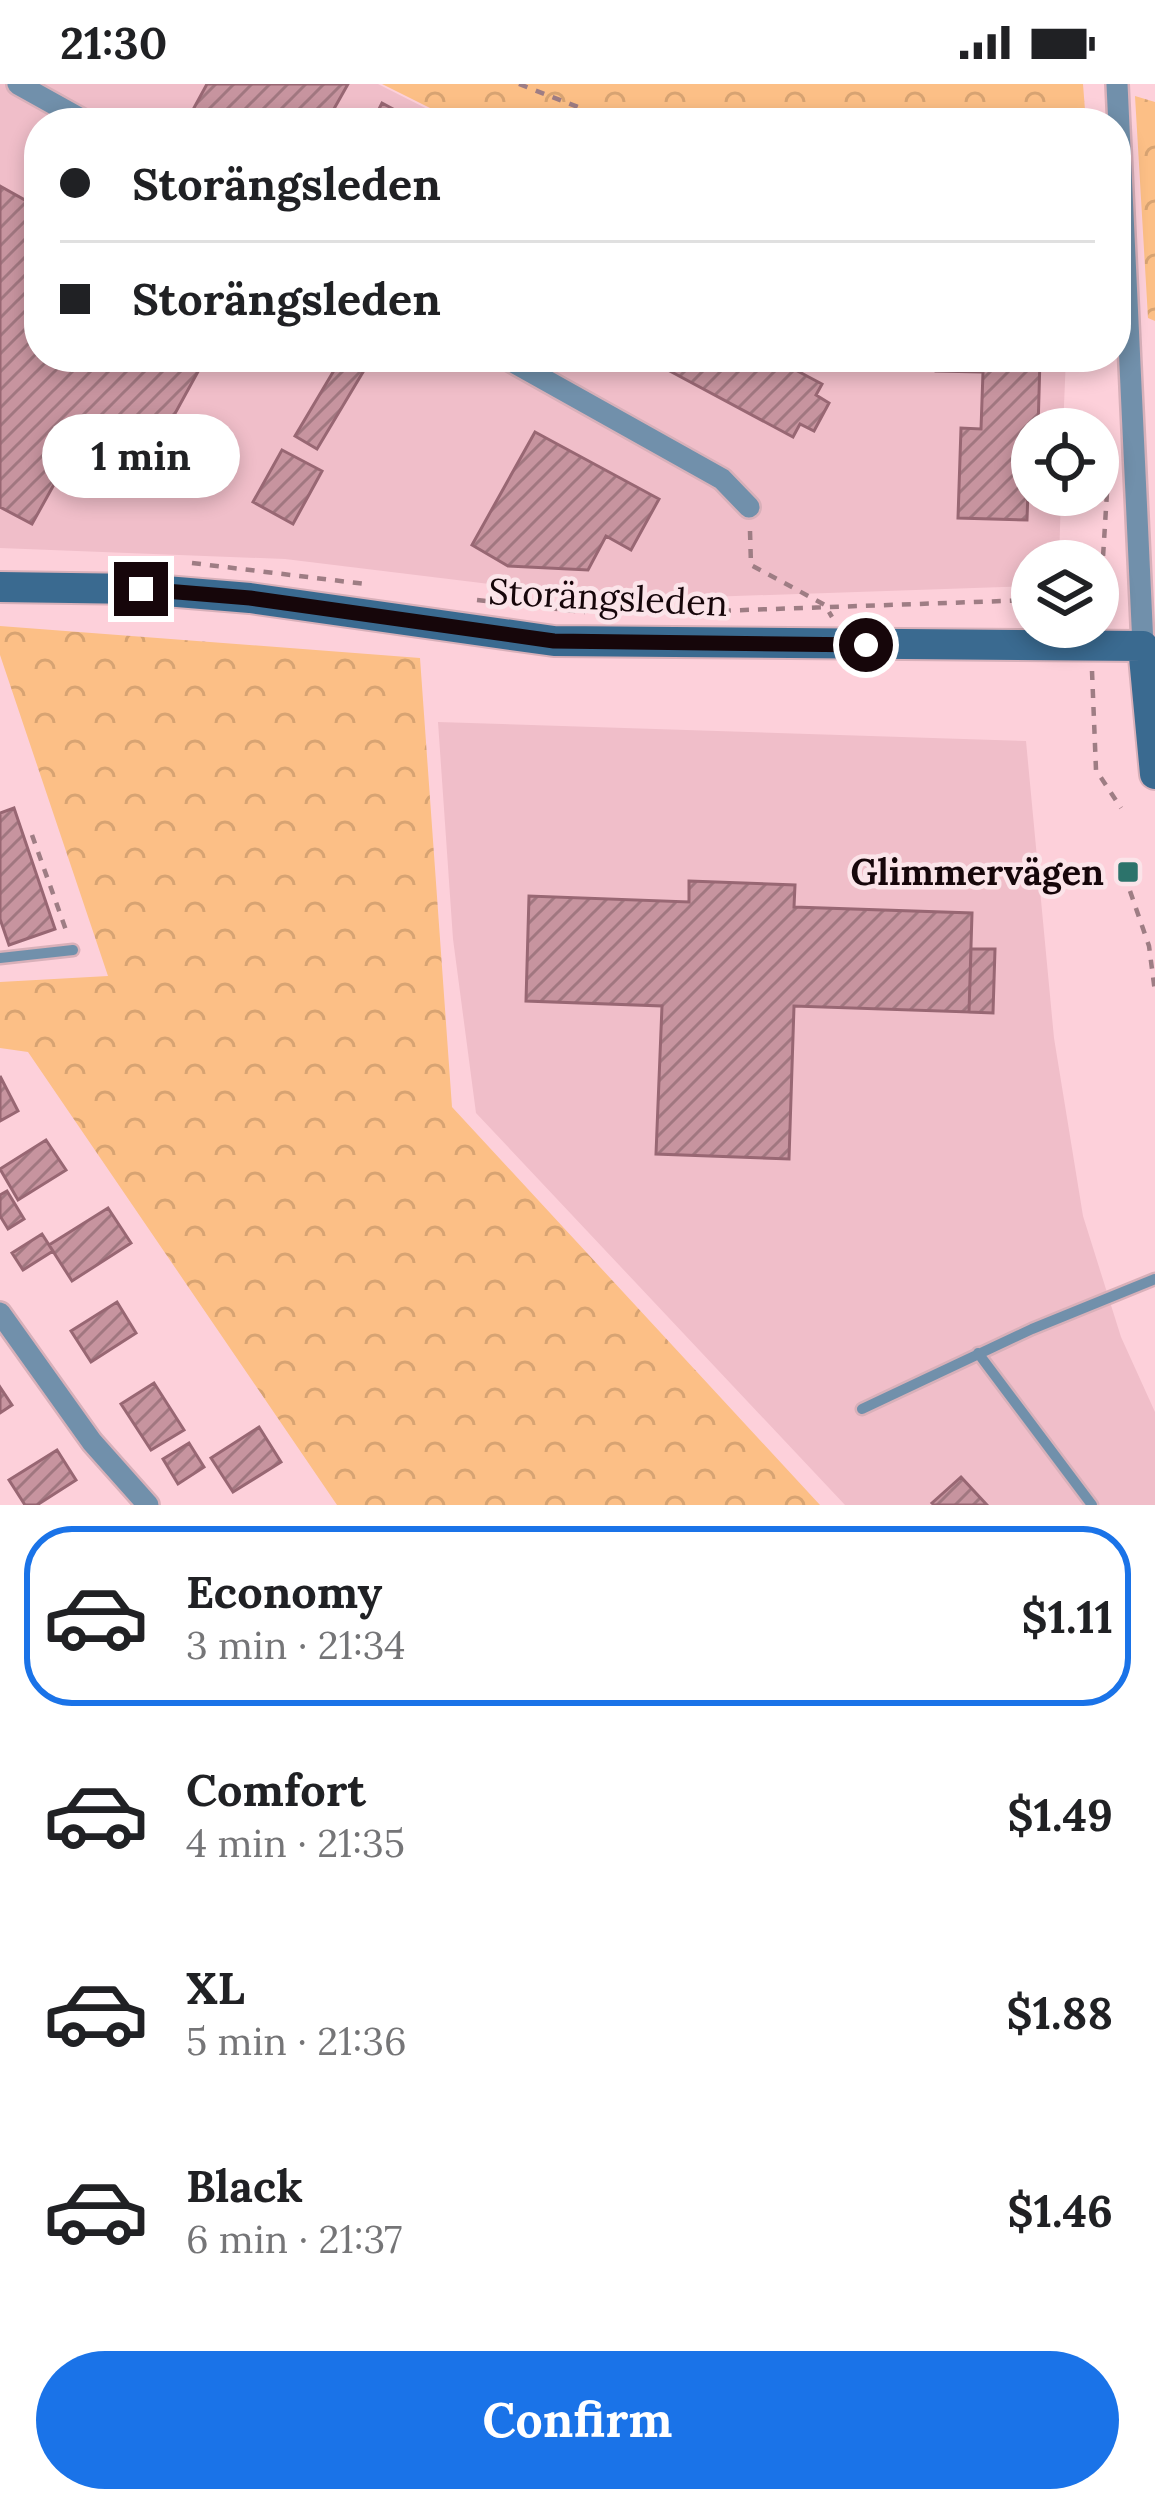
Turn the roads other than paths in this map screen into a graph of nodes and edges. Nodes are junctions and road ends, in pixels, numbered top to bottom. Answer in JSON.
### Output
{"nodes":[{"id":1,"x":18,"y":84,"type":"edge"},
{"id":2,"x":61,"y":108,"type":"edge"},
{"id":3,"x":531,"y":372,"type":"edge"},
{"id":4,"x":1130,"y":372,"type":"edge"},
{"id":5,"x":749,"y":507,"type":"road end"},
{"id":6,"x":0,"y":587,"type":"edge"},
{"id":7,"x":1143,"y":646,"type":"junction"},
{"id":8,"x":1155,"y":774,"type":"edge"},
{"id":9,"x":73,"y":950,"type":"road end"},
{"id":10,"x":0,"y":958,"type":"edge"},
{"id":11,"x":1155,"y":1279,"type":"edge"},
{"id":12,"x":0,"y":1312,"type":"edge"},
{"id":13,"x":978,"y":1353,"type":"junction"},
{"id":14,"x":862,"y":1409,"type":"dead end"},
{"id":15,"x":148,"y":1505,"type":"edge"},
{"id":16,"x":1092,"y":1505,"type":"edge"}],
"edges":[{"from":1,"to":2,"type":"street"},
{"from":3,"to":5,"type":"street"},
{"from":4,"to":7,"type":"street"},
{"from":6,"to":7,"type":"main road","name":"Storängsleden"},
{"from":7,"to":8,"type":"main road"},
{"from":9,"to":10,"type":"lane"},
{"from":11,"to":13,"type":"lane"},
{"from":12,"to":15,"type":"street"},
{"from":13,"to":14,"type":"lane"},
{"from":13,"to":16,"type":"lane"}]}
